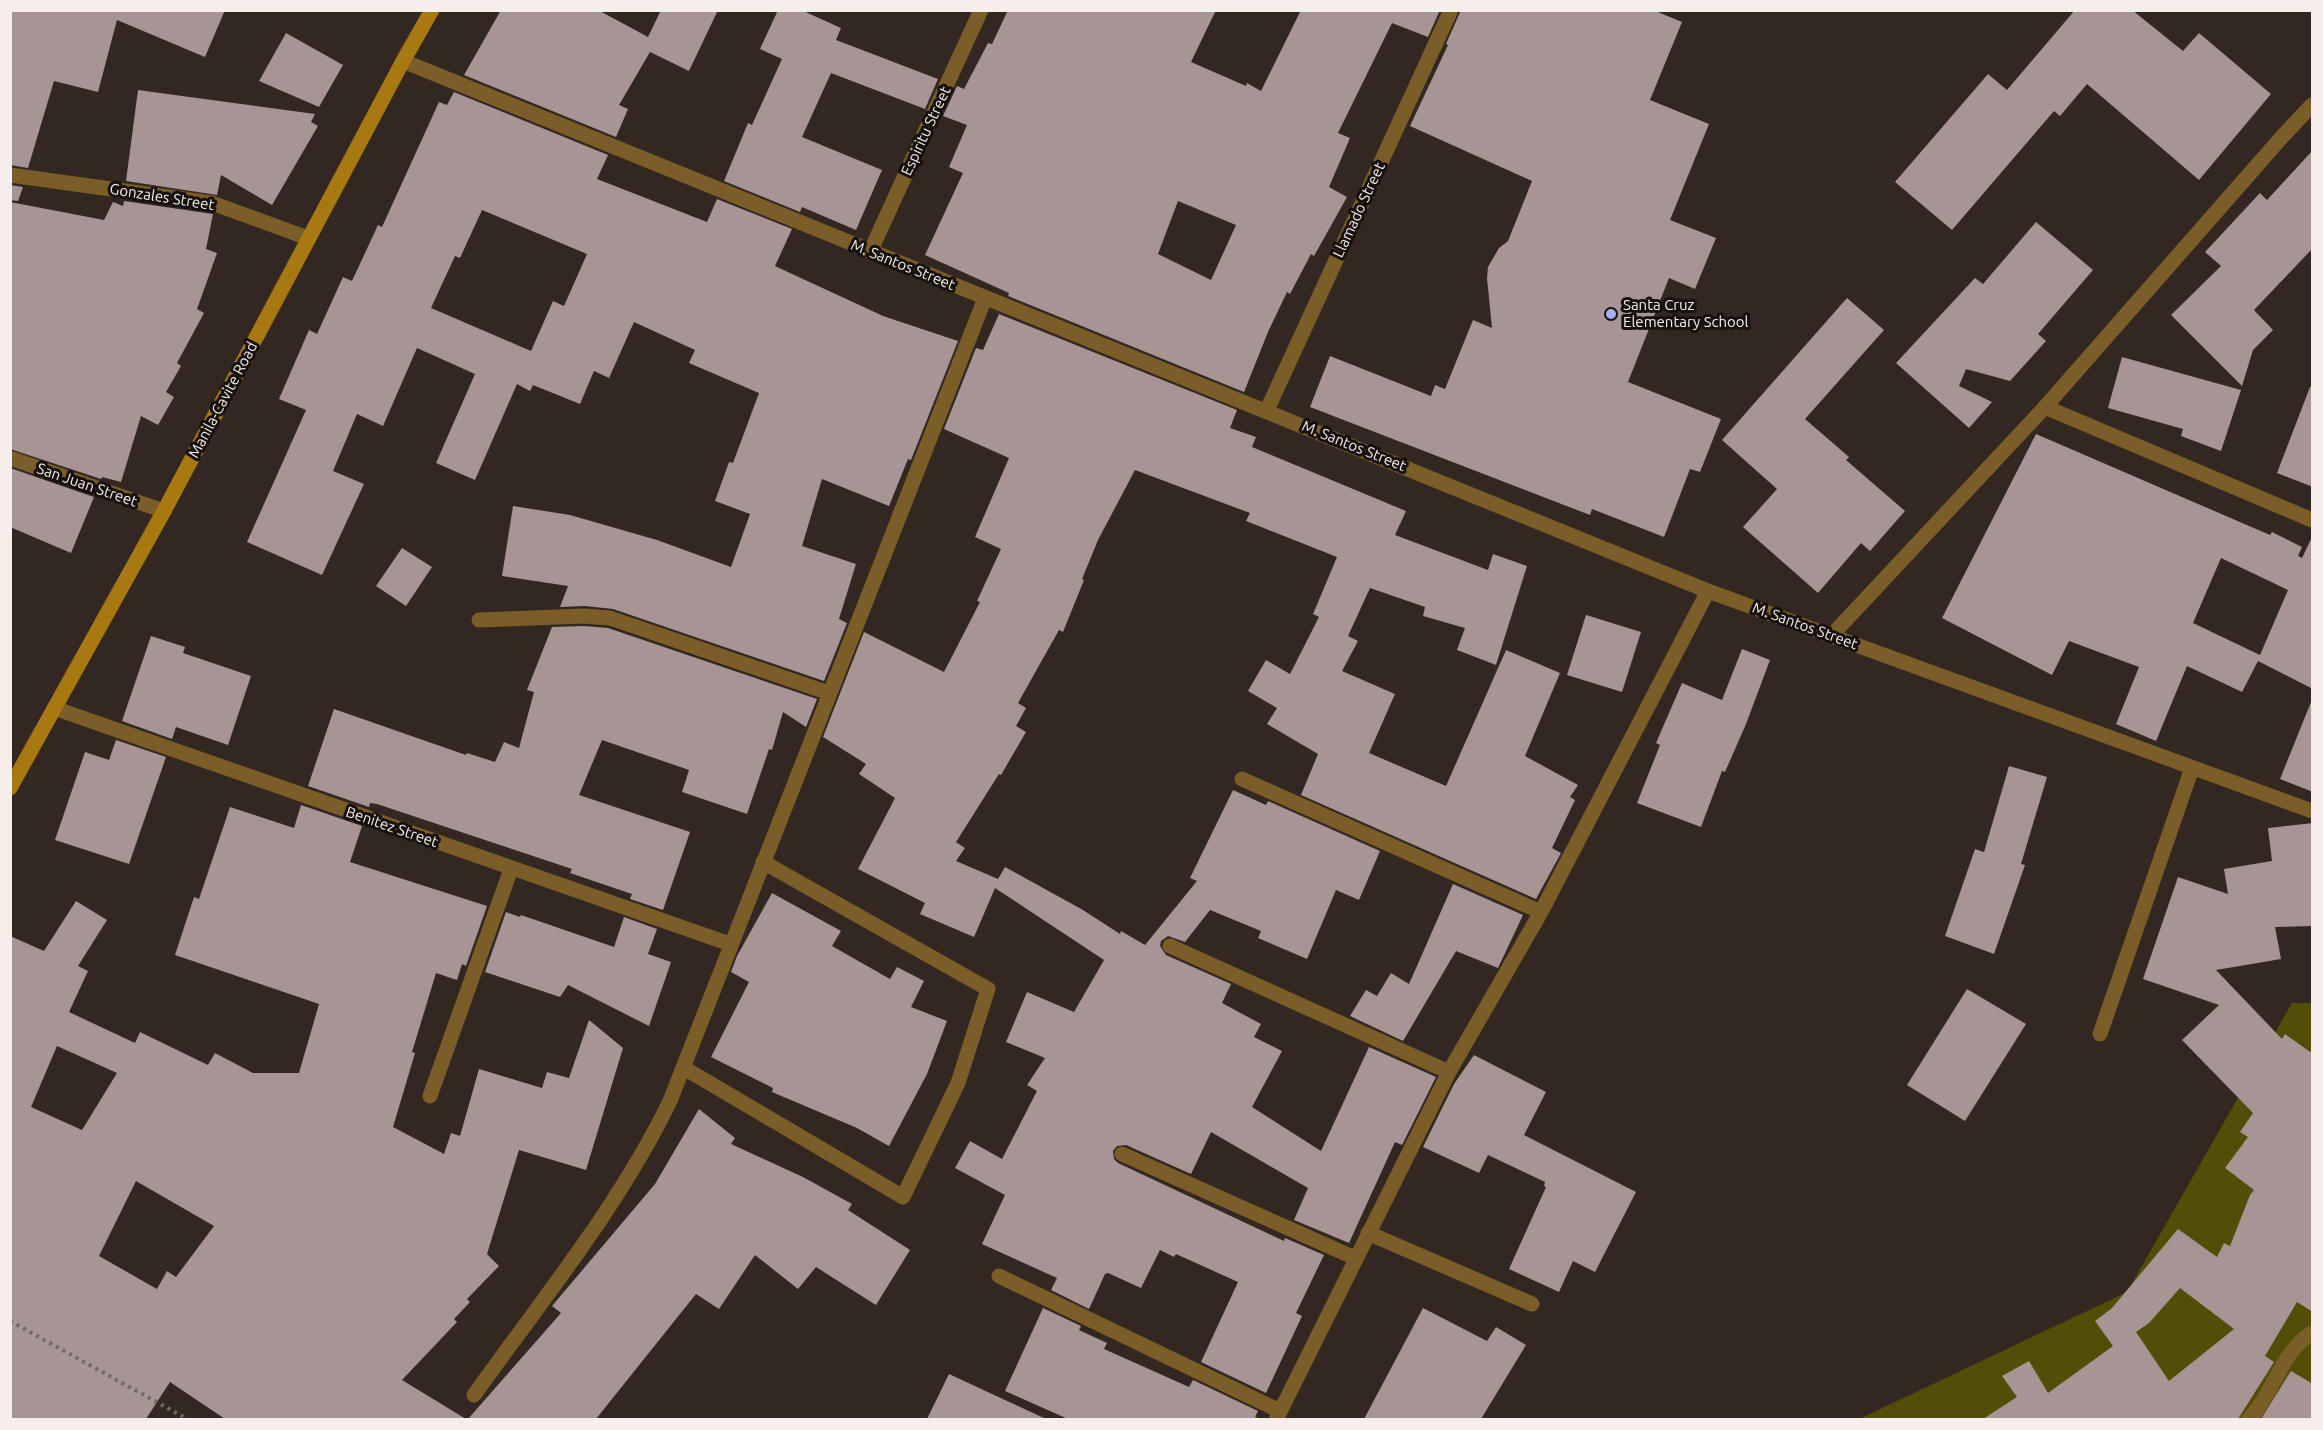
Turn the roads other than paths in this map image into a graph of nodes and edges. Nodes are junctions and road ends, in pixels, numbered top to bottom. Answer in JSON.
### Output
{"nodes":[{"id":1,"x":432,"y":10,"type":"edge"},
{"id":2,"x":981,"y":10,"type":"edge"},
{"id":3,"x":1451,"y":10,"type":"edge"},
{"id":4,"x":403,"y":61,"type":"junction"},
{"id":5,"x":2313,"y":105,"type":"edge"},
{"id":6,"x":10,"y":176,"type":"edge"},
{"id":7,"x":308,"y":238,"type":"junction"},
{"id":8,"x":870,"y":252,"type":"junction"},
{"id":9,"x":985,"y":298,"type":"junction"},
{"id":10,"x":2045,"y":406,"type":"junction"},
{"id":11,"x":1268,"y":410,"type":"junction"},
{"id":12,"x":10,"y":458,"type":"edge"},
{"id":13,"x":164,"y":511,"type":"junction"},
{"id":14,"x":2313,"y":520,"type":"edge"},
{"id":15,"x":1708,"y":591,"type":"junction"},
{"id":16,"x":479,"y":620,"type":"dead end"},
{"id":17,"x":1831,"y":636,"type":"junction"},
{"id":18,"x":829,"y":693,"type":"junction"},
{"id":19,"x":54,"y":708,"type":"junction"},
{"id":20,"x":2192,"y":768,"type":"junction"},
{"id":21,"x":1242,"y":779,"type":"dead end"},
{"id":22,"x":10,"y":788,"type":"edge"},
{"id":23,"x":2313,"y":812,"type":"edge"},
{"id":24,"x":763,"y":862,"type":"junction"},
{"id":25,"x":511,"y":868,"type":"junction"},
{"id":26,"x":1541,"y":912,"type":"junction"},
{"id":27,"x":730,"y":944,"type":"junction"},
{"id":28,"x":1170,"y":945,"type":"dead end"},
{"id":29,"x":2100,"y":1034,"type":"dead end"},
{"id":30,"x":684,"y":1068,"type":"junction"},
{"id":31,"x":1449,"y":1072,"type":"junction"},
{"id":32,"x":430,"y":1096,"type":"dead end"},
{"id":33,"x":1122,"y":1154,"type":"dead end"},
{"id":34,"x":1368,"y":1233,"type":"junction"},
{"id":35,"x":1355,"y":1258,"type":"junction"},
{"id":36,"x":999,"y":1276,"type":"dead end"},
{"id":37,"x":1532,"y":1304,"type":"dead end"},
{"id":38,"x":2313,"y":1332,"type":"edge"},
{"id":39,"x":474,"y":1395,"type":"dead end"},
{"id":40,"x":1278,"y":1415,"type":"edge"},
{"id":41,"x":2248,"y":1419,"type":"edge"}],
"edges":[{"from":1,"to":4,"type":"main road","name":"Manila-Cavite Road"},
{"from":2,"to":8,"type":"street","name":"Espiritu Street"},
{"from":3,"to":11,"type":"street","name":"Llamado Street"},
{"from":4,"to":7,"type":"main road","name":"Manila-Cavite Road"},
{"from":4,"to":8,"type":"street","name":"M. Santos Street"},
{"from":5,"to":10,"type":"street"},
{"from":6,"to":7,"type":"street","name":"Gonzales Street"},
{"from":7,"to":13,"type":"main road","name":"Manila-Cavite Road"},
{"from":8,"to":9,"type":"street","name":"M. Santos Street"},
{"from":9,"to":11,"type":"street","name":"M. Santos Street"},
{"from":9,"to":18,"type":"street"},
{"from":10,"to":14,"type":"street"},
{"from":10,"to":17,"type":"street"},
{"from":11,"to":15,"type":"street","name":"M. Santos Street"},
{"from":12,"to":13,"type":"street","name":"San Juan Street"},
{"from":13,"to":19,"type":"main road","name":"Manila-Cavite Road"},
{"from":15,"to":17,"type":"street","name":"M. Santos Street"},
{"from":15,"to":26,"type":"street"},
{"from":16,"to":18,"type":"street"},
{"from":17,"to":20,"type":"street","name":"M. Santos Street"},
{"from":18,"to":24,"type":"street"},
{"from":19,"to":22,"type":"main road","name":"Manila-Cavite Road"},
{"from":19,"to":25,"type":"street","name":"Benitez Street"},
{"from":20,"to":23,"type":"street","name":"M. Santos Street"},
{"from":20,"to":29,"type":"street"},
{"from":21,"to":26,"type":"street"},
{"from":24,"to":27,"type":"street"},
{"from":24,"to":30,"type":"street"},
{"from":25,"to":27,"type":"street","name":"Benitez Street"},
{"from":25,"to":32,"type":"street"},
{"from":26,"to":31,"type":"street"},
{"from":27,"to":30,"type":"street"},
{"from":28,"to":31,"type":"street"},
{"from":30,"to":39,"type":"street"},
{"from":31,"to":34,"type":"street"},
{"from":33,"to":35,"type":"street"},
{"from":34,"to":35,"type":"street"},
{"from":34,"to":37,"type":"street"},
{"from":35,"to":40,"type":"street"},
{"from":36,"to":40,"type":"street"},
{"from":38,"to":41,"type":"street"}]}
